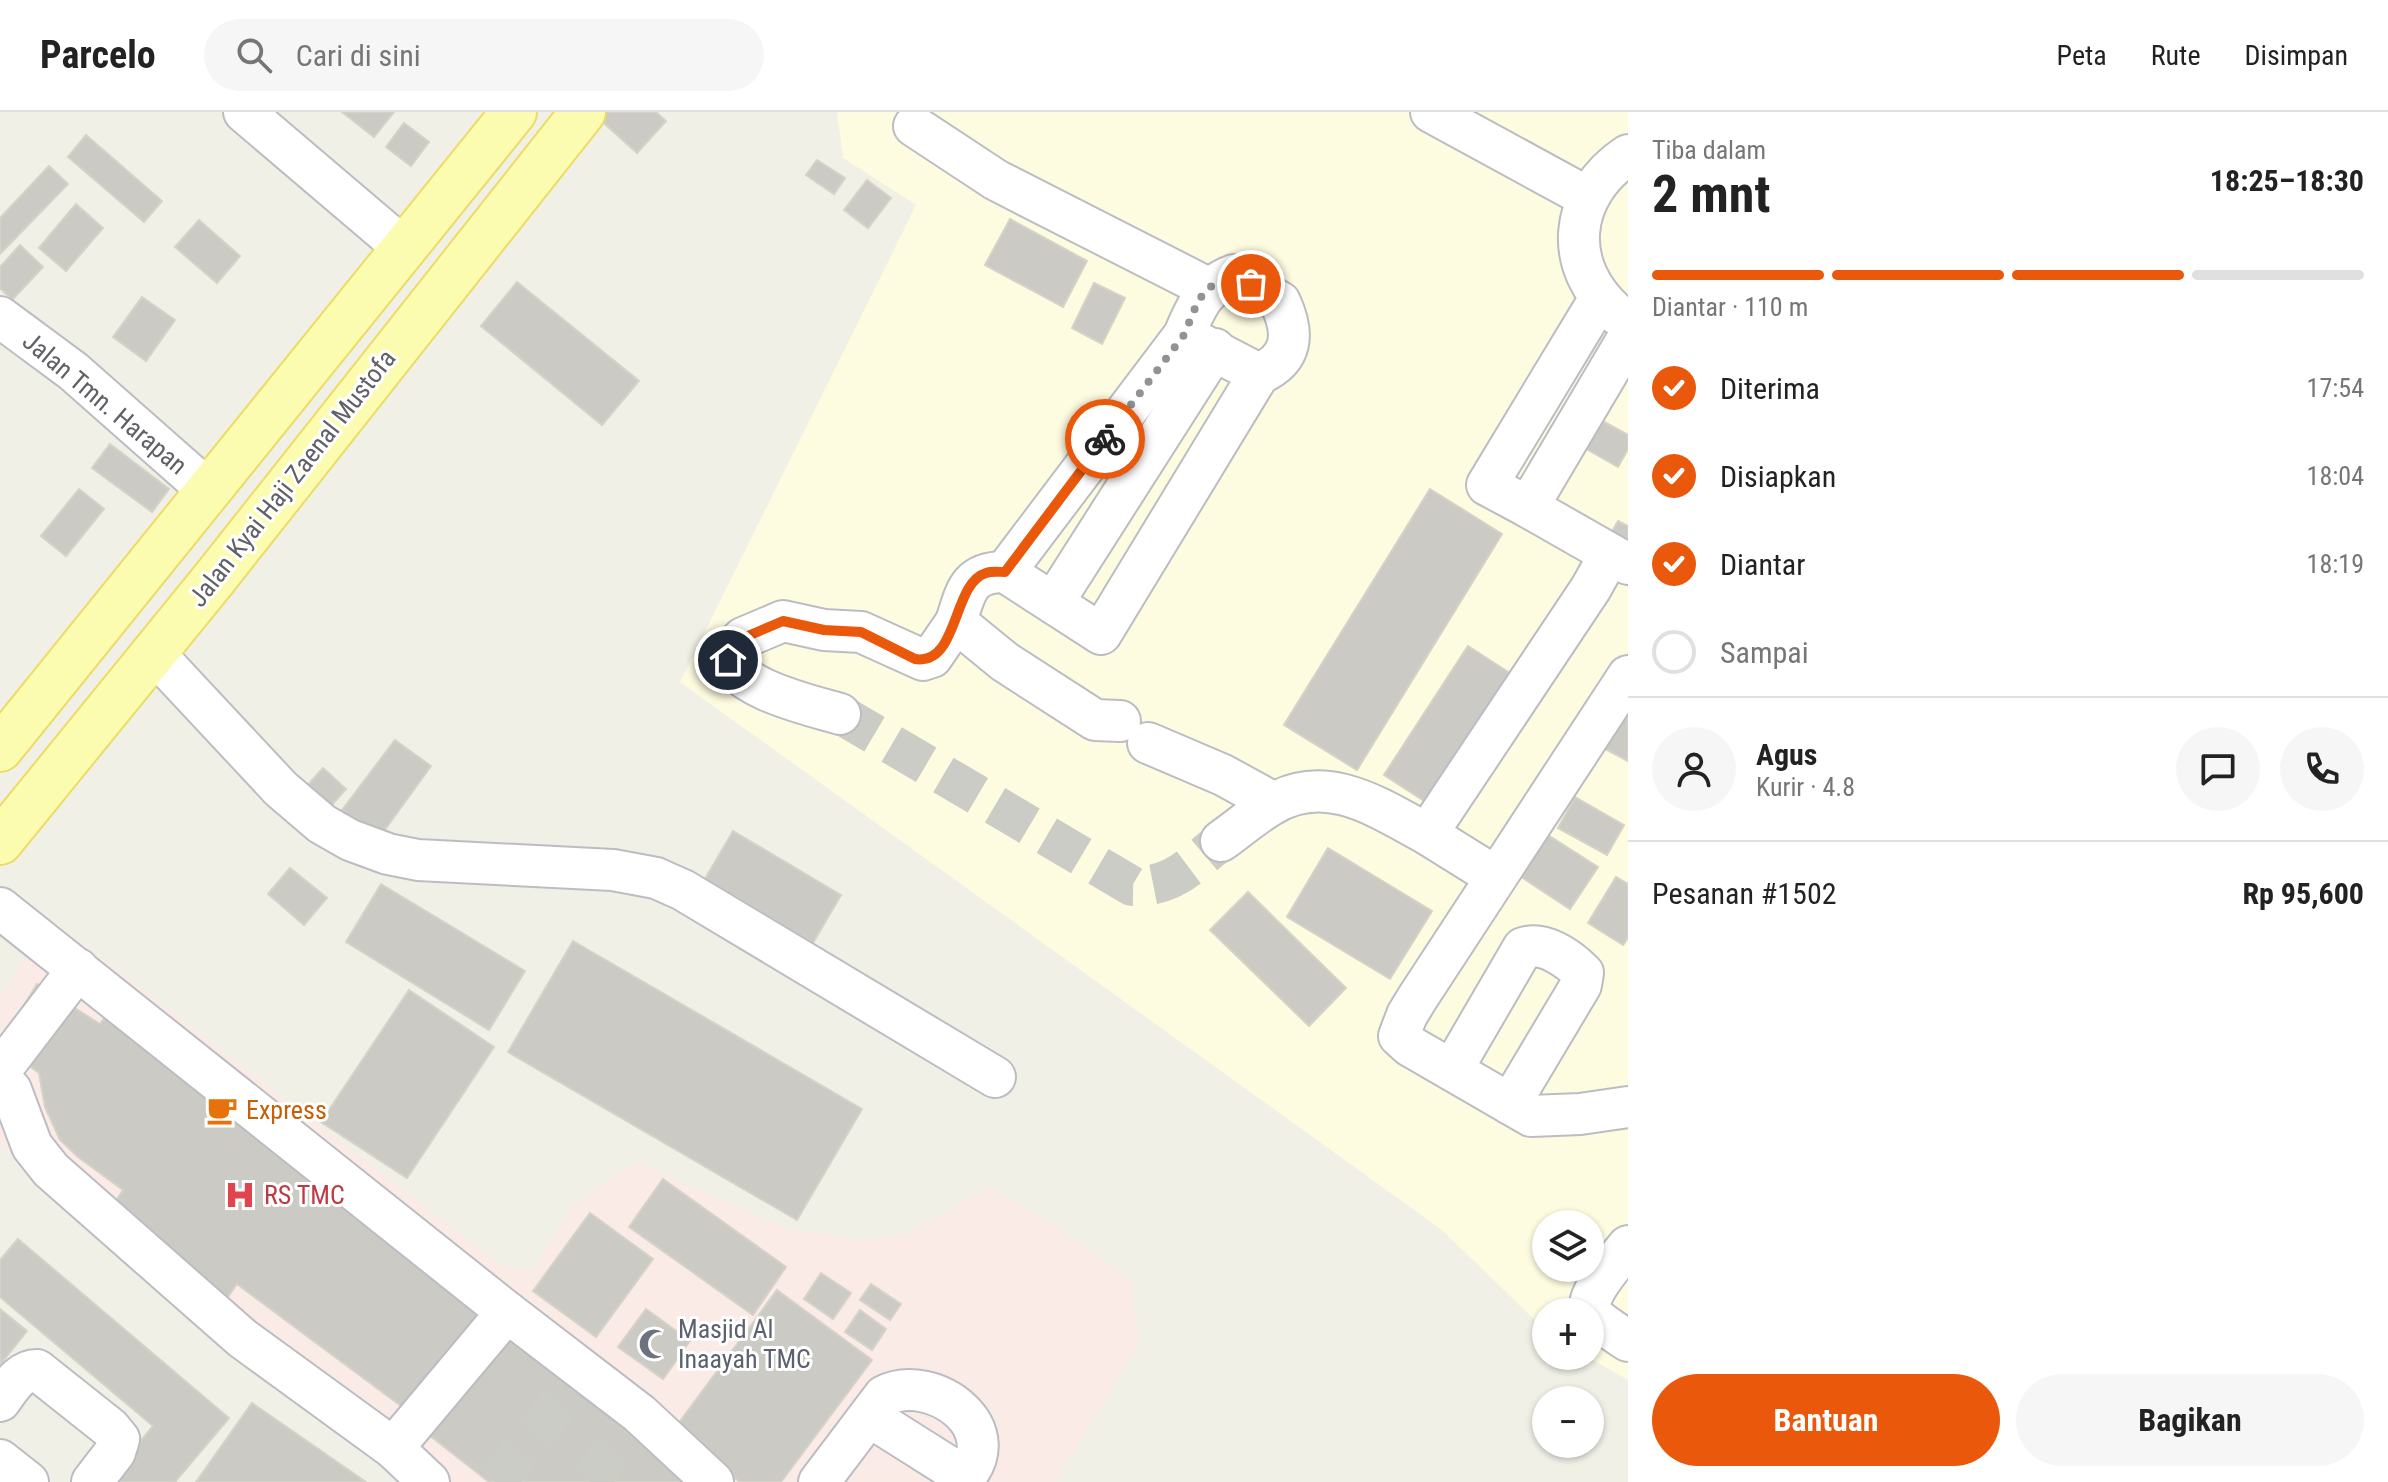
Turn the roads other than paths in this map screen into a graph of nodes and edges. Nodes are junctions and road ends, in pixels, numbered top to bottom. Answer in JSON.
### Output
{"nodes":[{"id":1,"x":244,"y":112,"type":"edge"},
{"id":2,"x":514,"y":112,"type":"edge"},
{"id":3,"x":583,"y":112,"type":"edge"},
{"id":4,"x":1431,"y":112,"type":"edge"},
{"id":5,"x":914,"y":126,"type":"dead end"},
{"id":6,"x":1628,"y":155,"type":"edge"},
{"id":7,"x":1587,"y":197,"type":"junction"},
{"id":8,"x":405,"y":249,"type":"junction"},
{"id":9,"x":1208,"y":288,"type":"junction"},
{"id":10,"x":1614,"y":309,"type":"edge"},
{"id":11,"x":0,"y":317,"type":"edge"},
{"id":12,"x":1628,"y":338,"type":"edge"},
{"id":13,"x":1199,"y":342,"type":"junction"},
{"id":14,"x":1259,"y":374,"type":"junction"},
{"id":15,"x":245,"y":446,"type":"junction"},
{"id":16,"x":288,"y":484,"type":"junction"},
{"id":17,"x":209,"y":491,"type":"junction"},
{"id":18,"x":1528,"y":507,"type":"junction"},
{"id":19,"x":1619,"y":559,"type":"edge"},
{"id":20,"x":1005,"y":572,"type":"junction"},
{"id":21,"x":1053,"y":603,"type":"junction"},
{"id":22,"x":956,"y":622,"type":"junction"},
{"id":23,"x":153,"y":652,"type":"junction"},
{"id":24,"x":1628,"y":676,"type":"edge"},
{"id":25,"x":38,"y":703,"type":"junction"},
{"id":26,"x":840,"y":714,"type":"tunnel mouth"},
{"id":27,"x":80,"y":742,"type":"junction"},
{"id":28,"x":0,"y":749,"type":"edge"},
{"id":29,"x":1274,"y":803,"type":"junction"},
{"id":30,"x":1427,"y":834,"type":"junction"},
{"id":31,"x":1221,"y":841,"type":"tunnel mouth"},
{"id":32,"x":0,"y":842,"type":"edge"},
{"id":33,"x":1496,"y":877,"type":"junction"},
{"id":34,"x":0,"y":908,"type":"edge"},
{"id":35,"x":78,"y":969,"type":"junction"},
{"id":36,"x":1452,"y":1070,"type":"junction"},
{"id":37,"x":0,"y":1071,"type":"edge"},
{"id":38,"x":995,"y":1077,"type":"dead end"},
{"id":39,"x":0,"y":1078,"type":"edge"},
{"id":40,"x":1510,"y":1104,"type":"junction"},
{"id":41,"x":1628,"y":1107,"type":"edge"},
{"id":42,"x":1628,"y":1246,"type":"edge"},
{"id":43,"x":507,"y":1312,"type":"junction"},
{"id":44,"x":1625,"y":1333,"type":"edge"},
{"id":45,"x":0,"y":1401,"type":"edge"},
{"id":46,"x":870,"y":1417,"type":"junction"},
{"id":47,"x":393,"y":1448,"type":"junction"},
{"id":48,"x":0,"y":1460,"type":"edge"},
{"id":49,"x":834,"y":1477,"type":"edge"},
{"id":50,"x":707,"y":1480,"type":"edge"},
{"id":51,"x":963,"y":1480,"type":"edge"},
{"id":52,"x":28,"y":1482,"type":"edge"},
{"id":53,"x":92,"y":1482,"type":"edge"},
{"id":54,"x":429,"y":1482,"type":"edge"}],
"edges":[{"from":1,"to":8,"type":"street"},
{"from":2,"to":8,"type":"main road"},
{"from":3,"to":16,"type":"main road","name":"Jalan Kyai Haji Zaenal Mustofa"},
{"from":4,"to":7,"type":"street"},
{"from":5,"to":9,"type":"street"},
{"from":6,"to":7,"type":"street"},
{"from":7,"to":10,"type":"street"},
{"from":8,"to":15,"type":"main road"},
{"from":9,"to":13,"type":"street"},
{"from":9,"to":14,"type":"street"},
{"from":10,"to":18,"type":"street"},
{"from":11,"to":17,"type":"street","name":"Jalan Tmn. Harapan"},
{"from":12,"to":18,"type":"street"},
{"from":13,"to":14,"type":"street"},
{"from":13,"to":20,"type":"street"},
{"from":13,"to":21,"type":"street"},
{"from":14,"to":21,"type":"street"},
{"from":15,"to":16,"type":"main road"},
{"from":15,"to":17,"type":"main road"},
{"from":16,"to":23,"type":"main road","name":"Jalan Kyai Haji Zaenal Mustofa"},
{"from":17,"to":25,"type":"main road"},
{"from":18,"to":19,"type":"street"},
{"from":19,"to":30,"type":"street"},
{"from":20,"to":21,"type":"street"},
{"from":20,"to":22,"type":"street"},
{"from":22,"to":26,"type":"street"},
{"from":22,"to":29,"type":"street"},
{"from":23,"to":27,"type":"main road","name":"Jalan Kyai Haji Zaenal Mustofa"},
{"from":23,"to":38,"type":"street"},
{"from":24,"to":33,"type":"street"},
{"from":25,"to":27,"type":"main road"},
{"from":25,"to":28,"type":"main road"},
{"from":27,"to":32,"type":"main road","name":"Jalan Kyai Haji Zaenal Mustofa"},
{"from":29,"to":30,"type":"street"},
{"from":29,"to":31,"type":"street"},
{"from":30,"to":33,"type":"street"},
{"from":33,"to":36,"type":"street"},
{"from":34,"to":35,"type":"street"},
{"from":35,"to":37,"type":"street"},
{"from":35,"to":43,"type":"street"},
{"from":36,"to":40,"type":"street"},
{"from":36,"to":40,"type":"street"},
{"from":39,"to":47,"type":"street"},
{"from":40,"to":41,"type":"street"},
{"from":42,"to":44,"type":"street"},
{"from":43,"to":47,"type":"street"},
{"from":43,"to":50,"type":"street"},
{"from":45,"to":53,"type":"street"},
{"from":46,"to":49,"type":"street"},
{"from":46,"to":51,"type":"street"},
{"from":46,"to":51,"type":"street"},
{"from":47,"to":54,"type":"street"},
{"from":48,"to":52,"type":"street"}]}
